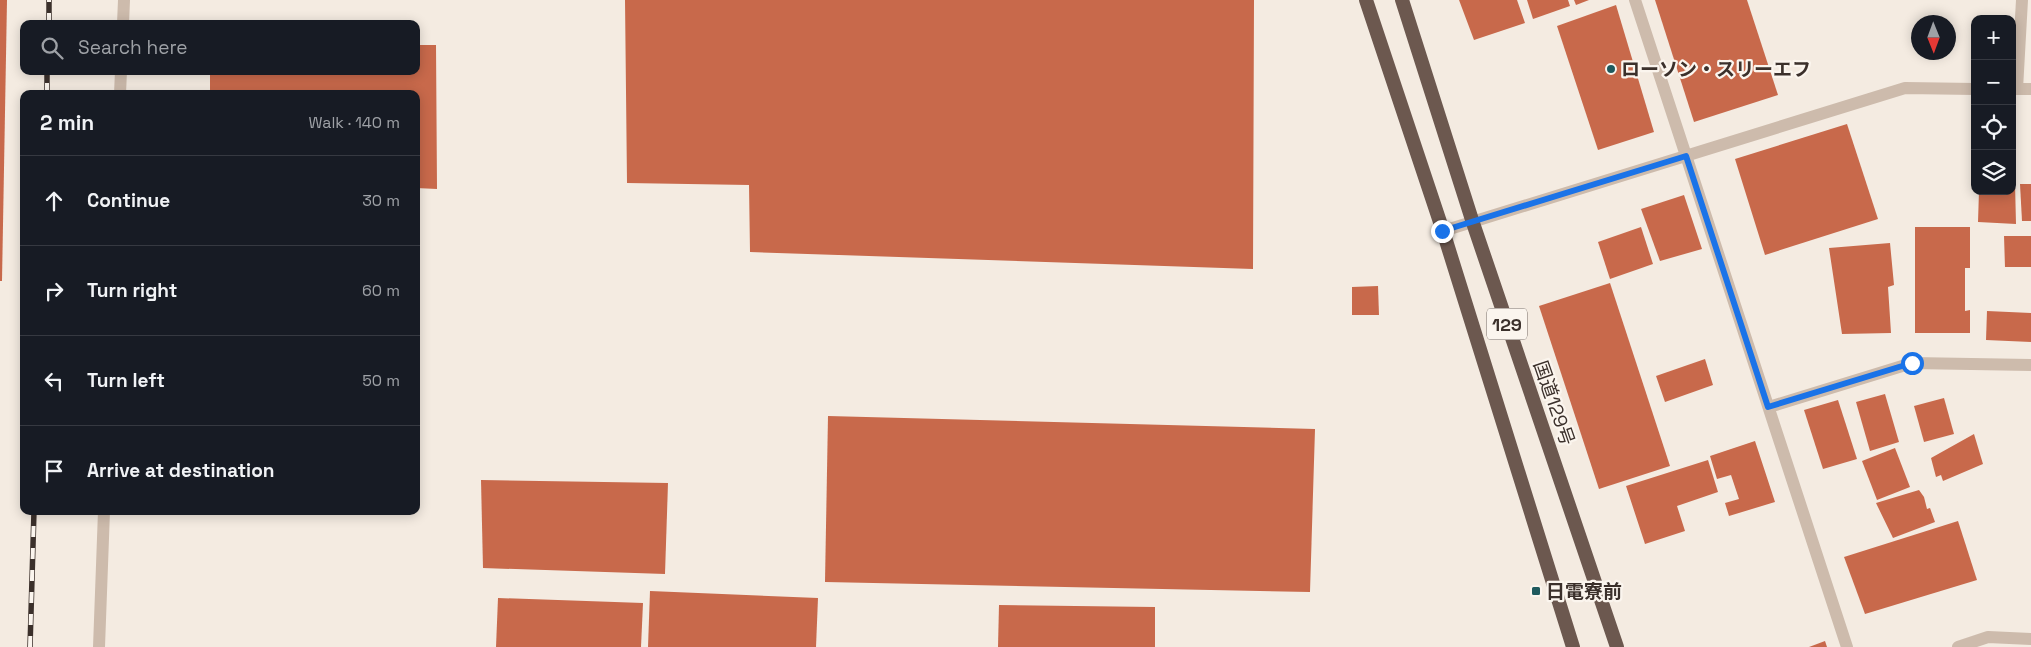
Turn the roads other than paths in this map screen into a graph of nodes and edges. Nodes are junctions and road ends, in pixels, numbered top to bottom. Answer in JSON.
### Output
{"nodes":[{"id":1,"x":124,"y":0,"type":"edge"},
{"id":2,"x":1366,"y":0,"type":"edge"},
{"id":3,"x":1402,"y":0,"type":"edge"},
{"id":4,"x":1635,"y":0,"type":"edge"},
{"id":5,"x":2022,"y":0,"type":"edge"},
{"id":6,"x":123,"y":20,"type":"edge"},
{"id":7,"x":2016,"y":67,"type":"edge"},
{"id":8,"x":121,"y":75,"type":"edge"},
{"id":9,"x":1971,"y":88,"type":"edge"},
{"id":10,"x":2016,"y":89,"type":"edge"},
{"id":11,"x":2031,"y":89,"type":"edge"},
{"id":12,"x":120,"y":90,"type":"edge"},
{"id":13,"x":1686,"y":156,"type":"junction"},
{"id":14,"x":1473,"y":223,"type":"junction"},
{"id":15,"x":1442,"y":231,"type":"junction"},
{"id":16,"x":2031,"y":365,"type":"edge"},
{"id":17,"x":1768,"y":407,"type":"junction"},
{"id":18,"x":104,"y":515,"type":"edge"},
{"id":19,"x":2031,"y":639,"type":"edge"},
{"id":20,"x":99,"y":647,"type":"edge"},
{"id":21,"x":1573,"y":647,"type":"edge"},
{"id":22,"x":1617,"y":647,"type":"edge"},
{"id":23,"x":1847,"y":647,"type":"edge"},
{"id":24,"x":1958,"y":647,"type":"edge"}],
"edges":[{"from":1,"to":6,"type":"street"},
{"from":2,"to":15,"type":"highway","number":"129"},
{"from":3,"to":14,"type":"highway","name":"国道129号","number":"129"},
{"from":4,"to":13,"type":"street"},
{"from":5,"to":7,"type":"street"},
{"from":8,"to":12,"type":"street"},
{"from":9,"to":13,"type":"street"},
{"from":10,"to":11,"type":"street"},
{"from":13,"to":14,"type":"street"},
{"from":13,"to":17,"type":"street"},
{"from":14,"to":15,"type":"street"},
{"from":14,"to":22,"type":"highway","name":"国道129号","number":"129"},
{"from":15,"to":21,"type":"highway","number":"129"},
{"from":16,"to":17,"type":"street"},
{"from":17,"to":23,"type":"street"},
{"from":18,"to":20,"type":"street"},
{"from":19,"to":24,"type":"street"}]}
